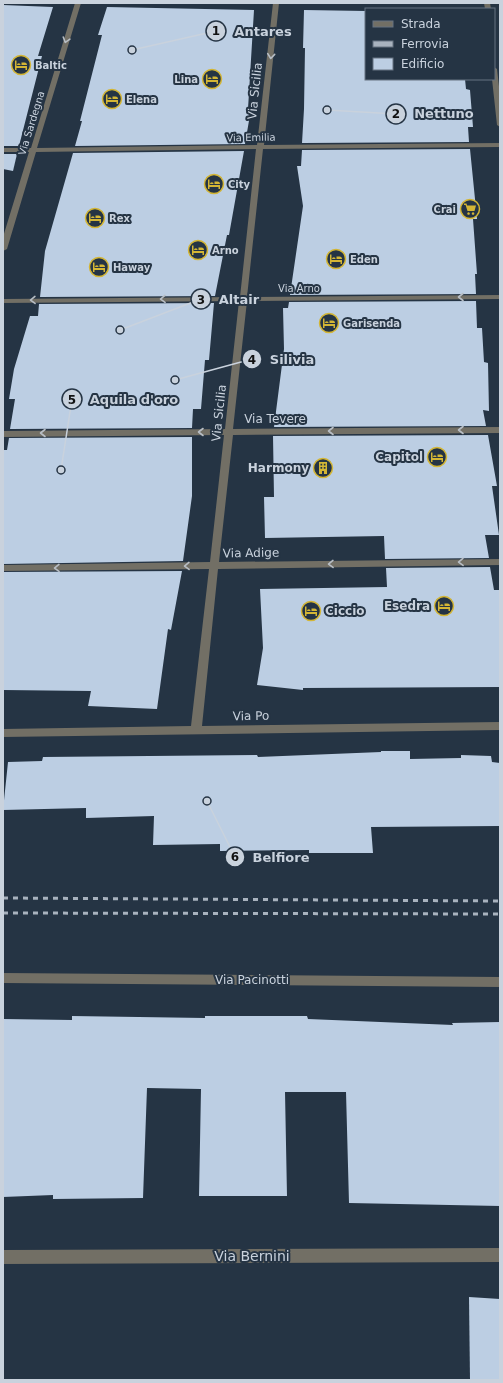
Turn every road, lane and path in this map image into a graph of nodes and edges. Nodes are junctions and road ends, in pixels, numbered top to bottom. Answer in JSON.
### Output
{"nodes":[{"id":1,"x":78,"y":3,"type":"edge"},
{"id":2,"x":276,"y":3,"type":"edge"},
{"id":3,"x":495,"y":78,"type":"edge"},
{"id":4,"x":500,"y":125,"type":"edge"},
{"id":5,"x":500,"y":145,"type":"edge"},
{"id":6,"x":261,"y":147,"type":"junction"},
{"id":7,"x":3,"y":150,"type":"edge"},
{"id":8,"x":33,"y":150,"type":"junction"},
{"id":9,"x":3,"y":249,"type":"edge"},
{"id":10,"x":500,"y":297,"type":"edge"},
{"id":11,"x":244,"y":298,"type":"junction"},
{"id":12,"x":3,"y":301,"type":"edge"},
{"id":13,"x":500,"y":430,"type":"edge"},
{"id":14,"x":229,"y":432,"type":"junction"},
{"id":15,"x":3,"y":434,"type":"edge"},
{"id":16,"x":500,"y":562,"type":"edge"},
{"id":17,"x":215,"y":565,"type":"junction"},
{"id":18,"x":3,"y":568,"type":"edge"},
{"id":19,"x":500,"y":726,"type":"edge"},
{"id":20,"x":196,"y":730,"type":"junction"},
{"id":21,"x":3,"y":733,"type":"edge"},
{"id":22,"x":3,"y":978,"type":"edge"},
{"id":23,"x":500,"y":982,"type":"edge"},
{"id":24,"x":500,"y":1255,"type":"edge"},
{"id":25,"x":3,"y":1258,"type":"edge"}],
"edges":[{"from":1,"to":8,"type":"street","name":"Via Sardegna","one_way":true},
{"from":2,"to":6,"type":"street","name":"Via Sicilia","one_way":true},
{"from":3,"to":4,"type":"street"},
{"from":5,"to":6,"type":"street","name":"Via Emilia"},
{"from":6,"to":8,"type":"street","name":"Via Emilia"},
{"from":6,"to":11,"type":"street","name":"Via Sicilia"},
{"from":7,"to":8,"type":"street","name":"Via Emilia"},
{"from":8,"to":9,"type":"street","name":"Via Sardegna"},
{"from":10,"to":11,"type":"street","name":"Via Arno","one_way":true},
{"from":11,"to":12,"type":"street","name":"Via Arno","one_way":true},
{"from":11,"to":14,"type":"street","name":"Via Sicilia"},
{"from":13,"to":14,"type":"street","name":"Via Tevere","one_way":true},
{"from":14,"to":15,"type":"street","name":"Via Tevere","one_way":true},
{"from":14,"to":17,"type":"street","name":"Via Sicilia"},
{"from":16,"to":17,"type":"street","name":"Via Adige","one_way":true},
{"from":17,"to":18,"type":"street","name":"Via Adige","one_way":true},
{"from":17,"to":20,"type":"street","name":"Via Sicilia"},
{"from":19,"to":20,"type":"street","name":"Via Po"},
{"from":20,"to":21,"type":"street","name":"Via Po"},
{"from":22,"to":23,"type":"street","name":"Via Pacinotti"},
{"from":24,"to":25,"type":"street","name":"Via Bernini"}]}
